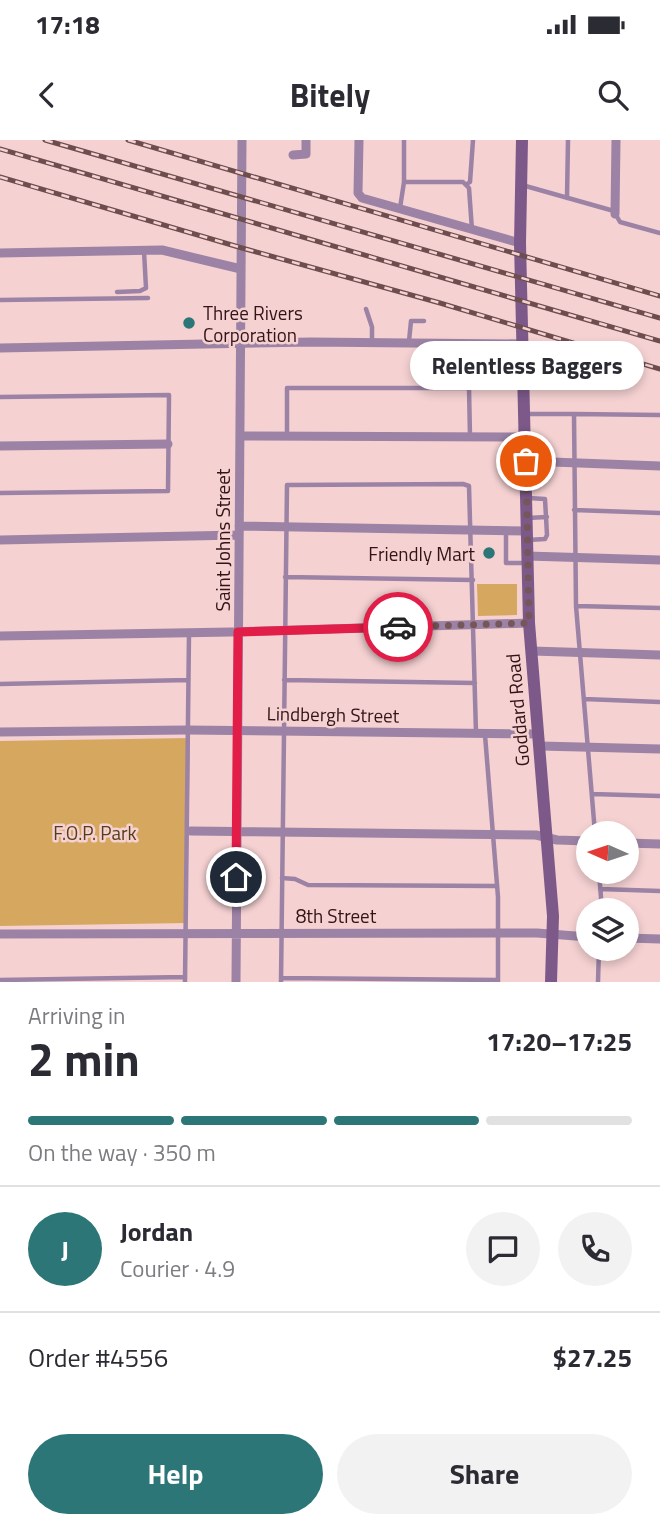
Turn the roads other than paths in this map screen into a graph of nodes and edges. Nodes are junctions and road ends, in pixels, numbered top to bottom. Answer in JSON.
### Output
{"nodes":[{"id":1,"x":242,"y":140,"type":"edge"},
{"id":2,"x":306,"y":140,"type":"edge"},
{"id":3,"x":359,"y":140,"type":"edge"},
{"id":4,"x":404,"y":140,"type":"edge"},
{"id":5,"x":473,"y":140,"type":"edge"},
{"id":6,"x":522,"y":140,"type":"edge"},
{"id":7,"x":568,"y":140,"type":"edge"},
{"id":8,"x":616,"y":140,"type":"edge"},
{"id":9,"x":293,"y":155,"type":"dead end"},
{"id":10,"x":404,"y":182,"type":"junction"},
{"id":11,"x":467,"y":184,"type":"junction"},
{"id":12,"x":521,"y":184,"type":"junction"},
{"id":13,"x":567,"y":198,"type":"junction"},
{"id":14,"x":400,"y":209,"type":"junction"},
{"id":15,"x":615,"y":213,"type":"junction"},
{"id":16,"x":471,"y":230,"type":"junction"},
{"id":17,"x":660,"y":233,"type":"edge"},
{"id":18,"x":520,"y":243,"type":"junction"},
{"id":19,"x":144,"y":250,"type":"junction"},
{"id":20,"x":0,"y":253,"type":"edge"},
{"id":21,"x":241,"y":269,"type":"junction"},
{"id":22,"x":117,"y":292,"type":"dead end"},
{"id":23,"x":148,"y":298,"type":"dead end"},
{"id":24,"x":0,"y":300,"type":"edge"},
{"id":25,"x":366,"y":309,"type":"dead end"},
{"id":26,"x":424,"y":321,"type":"dead end"},
{"id":27,"x":372,"y":342,"type":"junction"},
{"id":28,"x":409,"y":342,"type":"junction"},
{"id":29,"x":241,"y":343,"type":"junction"},
{"id":30,"x":523,"y":344,"type":"junction"},
{"id":31,"x":0,"y":348,"type":"edge"},
{"id":32,"x":0,"y":397,"type":"edge"},
{"id":33,"x":524,"y":414,"type":"junction"},
{"id":34,"x":574,"y":414,"type":"junction"},
{"id":35,"x":660,"y":415,"type":"edge"},
{"id":36,"x":240,"y":436,"type":"junction"},
{"id":37,"x":287,"y":436,"type":"junction"},
{"id":38,"x":470,"y":437,"type":"junction"},
{"id":39,"x":525,"y":437,"type":"junction"},
{"id":40,"x":168,"y":444,"type":"junction"},
{"id":41,"x":0,"y":446,"type":"edge"},
{"id":42,"x":526,"y":461,"type":"junction"},
{"id":43,"x":574,"y":463,"type":"junction"},
{"id":44,"x":660,"y":466,"type":"edge"},
{"id":45,"x":0,"y":493,"type":"edge"},
{"id":46,"x":526,"y":498,"type":"junction"},
{"id":47,"x":574,"y":510,"type":"junction"},
{"id":48,"x":660,"y":513,"type":"edge"},
{"id":49,"x":547,"y":517,"type":"junction"},
{"id":50,"x":285,"y":527,"type":"junction"},
{"id":51,"x":527,"y":529,"type":"junction"},
{"id":52,"x":472,"y":530,"type":"junction"},
{"id":53,"x":506,"y":530,"type":"junction"},
{"id":54,"x":239,"y":531,"type":"junction"},
{"id":55,"x":0,"y":540,"type":"edge"},
{"id":56,"x":575,"y":557,"type":"junction"},
{"id":57,"x":527,"y":559,"type":"junction"},
{"id":58,"x":660,"y":560,"type":"edge"},
{"id":59,"x":285,"y":577,"type":"junction"},
{"id":60,"x":473,"y":580,"type":"junction"},
{"id":61,"x":576,"y":606,"type":"junction"},
{"id":62,"x":660,"y":608,"type":"edge"},
{"id":63,"x":529,"y":623,"type":"junction"},
{"id":64,"x":474,"y":625,"type":"junction"},
{"id":65,"x":284,"y":630,"type":"junction"},
{"id":66,"x":189,"y":632,"type":"junction"},
{"id":67,"x":238,"y":632,"type":"junction"},
{"id":68,"x":0,"y":636,"type":"edge"},
{"id":69,"x":532,"y":651,"type":"junction"},
{"id":70,"x":580,"y":652,"type":"junction"},
{"id":71,"x":660,"y":655,"type":"edge"},
{"id":72,"x":188,"y":680,"type":"junction"},
{"id":73,"x":284,"y":680,"type":"junction"},
{"id":74,"x":475,"y":683,"type":"junction"},
{"id":75,"x":0,"y":684,"type":"edge"},
{"id":76,"x":584,"y":699,"type":"junction"},
{"id":77,"x":660,"y":702,"type":"edge"},
{"id":78,"x":187,"y":730,"type":"junction"},
{"id":79,"x":238,"y":731,"type":"junction"},
{"id":80,"x":283,"y":731,"type":"junction"},
{"id":81,"x":0,"y":732,"type":"edge"},
{"id":82,"x":480,"y":734,"type":"junction"},
{"id":83,"x":539,"y":740,"type":"junction"},
{"id":84,"x":588,"y":747,"type":"junction"},
{"id":85,"x":660,"y":749,"type":"edge"},
{"id":86,"x":592,"y":794,"type":"junction"},
{"id":87,"x":660,"y":796,"type":"edge"},
{"id":88,"x":594,"y":821,"type":"edge"},
{"id":89,"x":191,"y":831,"type":"dead end"},
{"id":90,"x":237,"y":831,"type":"junction"},
{"id":91,"x":282,"y":832,"type":"junction"},
{"id":92,"x":492,"y":834,"type":"junction"},
{"id":93,"x":547,"y":838,"type":"junction"},
{"id":94,"x":576,"y":841,"type":"edge"},
{"id":95,"x":639,"y":843,"type":"edge"},
{"id":96,"x":660,"y":844,"type":"edge"},
{"id":97,"x":282,"y":878,"type":"junction"},
{"id":98,"x":600,"y":884,"type":"edge"},
{"id":99,"x":497,"y":886,"type":"junction"},
{"id":100,"x":600,"y":889,"type":"junction"},
{"id":101,"x":660,"y":891,"type":"edge"},
{"id":102,"x":601,"y":898,"type":"edge"},
{"id":103,"x":236,"y":932,"type":"junction"},
{"id":104,"x":281,"y":932,"type":"junction"},
{"id":105,"x":185,"y":933,"type":"junction"},
{"id":106,"x":498,"y":933,"type":"junction"},
{"id":107,"x":0,"y":934,"type":"edge"},
{"id":108,"x":552,"y":934,"type":"junction"},
{"id":109,"x":576,"y":936,"type":"edge"},
{"id":110,"x":639,"y":938,"type":"edge"},
{"id":111,"x":660,"y":939,"type":"edge"},
{"id":112,"x":599,"y":961,"type":"edge"},
{"id":113,"x":0,"y":980,"type":"edge"},
{"id":114,"x":185,"y":980,"type":"edge"},
{"id":115,"x":281,"y":980,"type":"edge"},
{"id":116,"x":498,"y":981,"type":"edge"},
{"id":117,"x":236,"y":982,"type":"edge"},
{"id":118,"x":551,"y":982,"type":"edge"},
{"id":119,"x":598,"y":982,"type":"edge"}],
"edges":[{"from":1,"to":21,"type":"street","name":"Saint Johns Street"},
{"from":2,"to":9,"type":"street"},
{"from":3,"to":14,"type":"street"},
{"from":4,"to":10,"type":"lane"},
{"from":5,"to":11,"type":"lane"},
{"from":6,"to":12,"type":"street","name":"Goddard Road"},
{"from":7,"to":13,"type":"lane"},
{"from":8,"to":15,"type":"street"},
{"from":10,"to":11,"type":"lane"},
{"from":10,"to":14,"type":"lane"},
{"from":11,"to":16,"type":"lane"},
{"from":12,"to":13,"type":"lane"},
{"from":12,"to":18,"type":"street","name":"Goddard Road"},
{"from":13,"to":15,"type":"lane"},
{"from":14,"to":16,"type":"street"},
{"from":15,"to":17,"type":"lane"},
{"from":16,"to":18,"type":"street"},
{"from":18,"to":30,"type":"street","name":"Goddard Road"},
{"from":19,"to":20,"type":"street"},
{"from":19,"to":21,"type":"street"},
{"from":19,"to":22,"type":"lane"},
{"from":21,"to":29,"type":"street","name":"Saint Johns Street"},
{"from":23,"to":24,"type":"lane"},
{"from":25,"to":27,"type":"lane"},
{"from":26,"to":28,"type":"lane"},
{"from":27,"to":28,"type":"street"},
{"from":27,"to":29,"type":"street"},
{"from":28,"to":30,"type":"street"},
{"from":29,"to":31,"type":"street"},
{"from":29,"to":36,"type":"street","name":"Saint Johns Street"},
{"from":30,"to":33,"type":"street","name":"Goddard Road"},
{"from":32,"to":40,"type":"lane"},
{"from":33,"to":34,"type":"lane"},
{"from":33,"to":39,"type":"street","name":"Goddard Road"},
{"from":34,"to":35,"type":"lane"},
{"from":34,"to":43,"type":"lane"},
{"from":36,"to":37,"type":"street"},
{"from":36,"to":54,"type":"street","name":"Saint Johns Street"},
{"from":37,"to":38,"type":"street"},
{"from":37,"to":38,"type":"lane"},
{"from":38,"to":39,"type":"street"},
{"from":39,"to":42,"type":"street","name":"Goddard Road"},
{"from":40,"to":41,"type":"street"},
{"from":40,"to":45,"type":"lane"},
{"from":42,"to":43,"type":"street"},
{"from":42,"to":46,"type":"street","name":"Goddard Road"},
{"from":43,"to":44,"type":"street"},
{"from":43,"to":47,"type":"lane"},
{"from":46,"to":49,"type":"lane"},
{"from":46,"to":51,"type":"street","name":"Goddard Road"},
{"from":47,"to":48,"type":"lane"},
{"from":47,"to":56,"type":"lane"},
{"from":49,"to":51,"type":"lane"},
{"from":49,"to":51,"type":"lane"},
{"from":50,"to":52,"type":"street"},
{"from":50,"to":52,"type":"lane"},
{"from":50,"to":54,"type":"street"},
{"from":50,"to":59,"type":"lane"},
{"from":51,"to":53,"type":"street"},
{"from":51,"to":57,"type":"street","name":"Goddard Road"},
{"from":52,"to":53,"type":"street"},
{"from":52,"to":60,"type":"lane"},
{"from":53,"to":57,"type":"lane"},
{"from":54,"to":55,"type":"street"},
{"from":54,"to":67,"type":"street","name":"Saint Johns Street"},
{"from":56,"to":57,"type":"street"},
{"from":56,"to":58,"type":"street"},
{"from":56,"to":61,"type":"lane"},
{"from":57,"to":63,"type":"street","name":"Goddard Road"},
{"from":59,"to":60,"type":"lane"},
{"from":59,"to":65,"type":"lane"},
{"from":60,"to":64,"type":"lane"},
{"from":61,"to":62,"type":"lane"},
{"from":61,"to":70,"type":"lane"},
{"from":63,"to":64,"type":"street"},
{"from":63,"to":69,"type":"street","name":"Goddard Road"},
{"from":64,"to":65,"type":"street"},
{"from":64,"to":74,"type":"lane"},
{"from":65,"to":67,"type":"street"},
{"from":65,"to":73,"type":"lane"},
{"from":66,"to":67,"type":"street"},
{"from":66,"to":68,"type":"street"},
{"from":66,"to":72,"type":"lane"},
{"from":67,"to":79,"type":"street","name":"Saint Johns Street"},
{"from":69,"to":70,"type":"street"},
{"from":69,"to":83,"type":"street","name":"Goddard Road"},
{"from":70,"to":71,"type":"street"},
{"from":70,"to":76,"type":"lane"},
{"from":72,"to":75,"type":"lane"},
{"from":72,"to":78,"type":"lane"},
{"from":73,"to":74,"type":"lane"},
{"from":73,"to":80,"type":"lane"},
{"from":74,"to":82,"type":"lane"},
{"from":76,"to":77,"type":"lane"},
{"from":76,"to":84,"type":"lane"},
{"from":78,"to":79,"type":"street","name":"Lindbergh Street"},
{"from":78,"to":81,"type":"street","name":"Lindbergh Street"},
{"from":78,"to":105,"type":"lane"},
{"from":79,"to":80,"type":"street","name":"Lindbergh Street"},
{"from":79,"to":90,"type":"street","name":"Saint Johns Street"},
{"from":80,"to":82,"type":"street","name":"Lindbergh Street"},
{"from":80,"to":91,"type":"lane"},
{"from":82,"to":83,"type":"street","name":"Lindbergh Street"},
{"from":82,"to":92,"type":"lane"},
{"from":83,"to":84,"type":"street","name":"Lindbergh Street"},
{"from":83,"to":93,"type":"street","name":"Goddard Road"},
{"from":84,"to":85,"type":"street","name":"Lindbergh Street"},
{"from":84,"to":86,"type":"lane"},
{"from":86,"to":87,"type":"lane"},
{"from":86,"to":88,"type":"lane"},
{"from":89,"to":90,"type":"street"},
{"from":90,"to":91,"type":"street"},
{"from":90,"to":103,"type":"street","name":"Saint Johns Street"},
{"from":91,"to":92,"type":"street"},
{"from":91,"to":97,"type":"lane"},
{"from":92,"to":93,"type":"street"},
{"from":92,"to":99,"type":"lane"},
{"from":93,"to":94,"type":"street"},
{"from":93,"to":108,"type":"street","name":"Goddard Road"},
{"from":95,"to":96,"type":"street"},
{"from":97,"to":99,"type":"lane"},
{"from":97,"to":104,"type":"lane"},
{"from":98,"to":100,"type":"lane"},
{"from":99,"to":106,"type":"lane"},
{"from":100,"to":101,"type":"lane"},
{"from":100,"to":102,"type":"lane"},
{"from":103,"to":104,"type":"street","name":"8th Street"},
{"from":103,"to":105,"type":"street","name":"8th Street"},
{"from":103,"to":117,"type":"street","name":"Saint Johns Street"},
{"from":104,"to":106,"type":"street","name":"8th Street"},
{"from":104,"to":115,"type":"lane"},
{"from":105,"to":107,"type":"street","name":"8th Street"},
{"from":105,"to":114,"type":"lane"},
{"from":106,"to":108,"type":"street","name":"8th Street"},
{"from":106,"to":116,"type":"lane"},
{"from":108,"to":109,"type":"street","name":"8th Street"},
{"from":108,"to":118,"type":"street","name":"Goddard Road"},
{"from":110,"to":111,"type":"street"},
{"from":112,"to":119,"type":"lane"},
{"from":113,"to":114,"type":"lane"},
{"from":115,"to":116,"type":"lane"}]}
